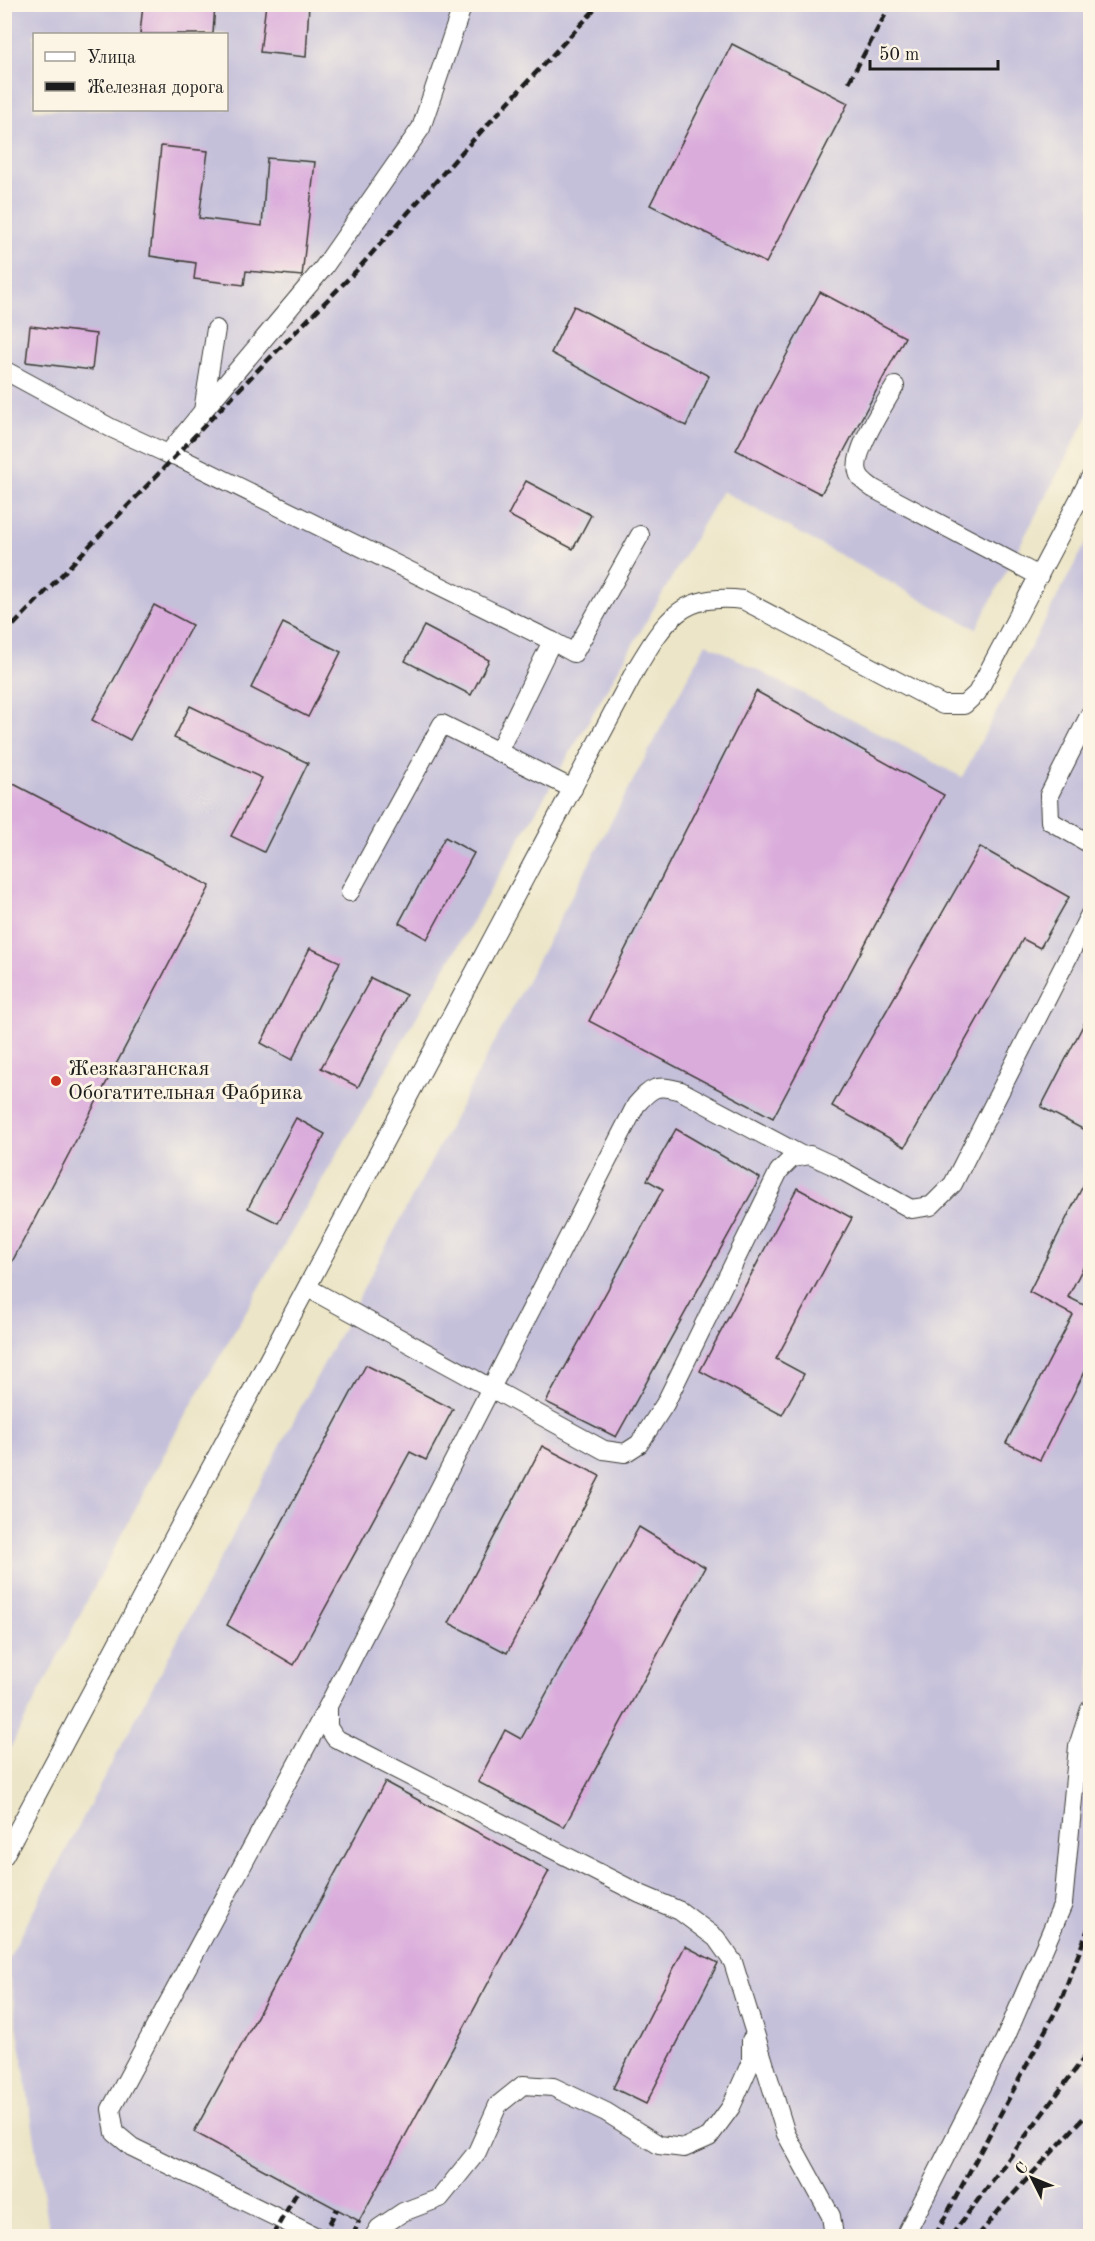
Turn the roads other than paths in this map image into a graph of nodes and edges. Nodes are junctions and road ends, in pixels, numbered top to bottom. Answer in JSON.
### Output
{"nodes":[{"id":1,"x":463,"y":4,"type":"edge"},
{"id":2,"x":216,"y":329,"type":"dead end"},
{"id":3,"x":4,"y":369,"type":"edge"},
{"id":4,"x":896,"y":386,"type":"dead end"},
{"id":5,"x":203,"y":411,"type":"junction"},
{"id":6,"x":168,"y":454,"type":"junction"},
{"id":7,"x":1090,"y":478,"type":"edge"},
{"id":8,"x":640,"y":535,"type":"dead end"},
{"id":9,"x":1039,"y":576,"type":"junction"},
{"id":10,"x":552,"y":641,"type":"junction"},
{"id":11,"x":1090,"y":714,"type":"edge"},
{"id":12,"x":498,"y":752,"type":"junction"},
{"id":13,"x":573,"y":789,"type":"junction"},
{"id":14,"x":1090,"y":844,"type":"edge"},
{"id":15,"x":350,"y":892,"type":"dead end"},
{"id":16,"x":1090,"y":914,"type":"edge"},
{"id":17,"x":803,"y":1156,"type":"junction"},
{"id":18,"x":308,"y":1288,"type":"junction"},
{"id":19,"x":491,"y":1389,"type":"junction"},
{"id":20,"x":328,"y":1706,"type":"junction"},
{"id":21,"x":1090,"y":1709,"type":"edge"},
{"id":22,"x":4,"y":1856,"type":"edge"},
{"id":23,"x":752,"y":2023,"type":"junction"},
{"id":24,"x":315,"y":2236,"type":"edge"},
{"id":25,"x":374,"y":2236,"type":"edge"},
{"id":26,"x":834,"y":2236,"type":"edge"},
{"id":27,"x":905,"y":2236,"type":"edge"}],
"edges":[{"from":1,"to":5,"type":"street"},
{"from":2,"to":5,"type":"street"},
{"from":3,"to":6,"type":"street"},
{"from":4,"to":9,"type":"street"},
{"from":5,"to":6,"type":"street"},
{"from":6,"to":10,"type":"street"},
{"from":7,"to":9,"type":"street"},
{"from":8,"to":10,"type":"street"},
{"from":9,"to":13,"type":"street"},
{"from":10,"to":12,"type":"street"},
{"from":11,"to":14,"type":"street"},
{"from":12,"to":13,"type":"street"},
{"from":12,"to":15,"type":"street"},
{"from":13,"to":18,"type":"street"},
{"from":16,"to":17,"type":"street"},
{"from":17,"to":19,"type":"street"},
{"from":17,"to":19,"type":"street"},
{"from":18,"to":19,"type":"street"},
{"from":18,"to":22,"type":"street"},
{"from":19,"to":20,"type":"street"},
{"from":20,"to":23,"type":"street"},
{"from":20,"to":24,"type":"street"},
{"from":21,"to":27,"type":"street"},
{"from":23,"to":25,"type":"street"},
{"from":23,"to":26,"type":"street"}]}
